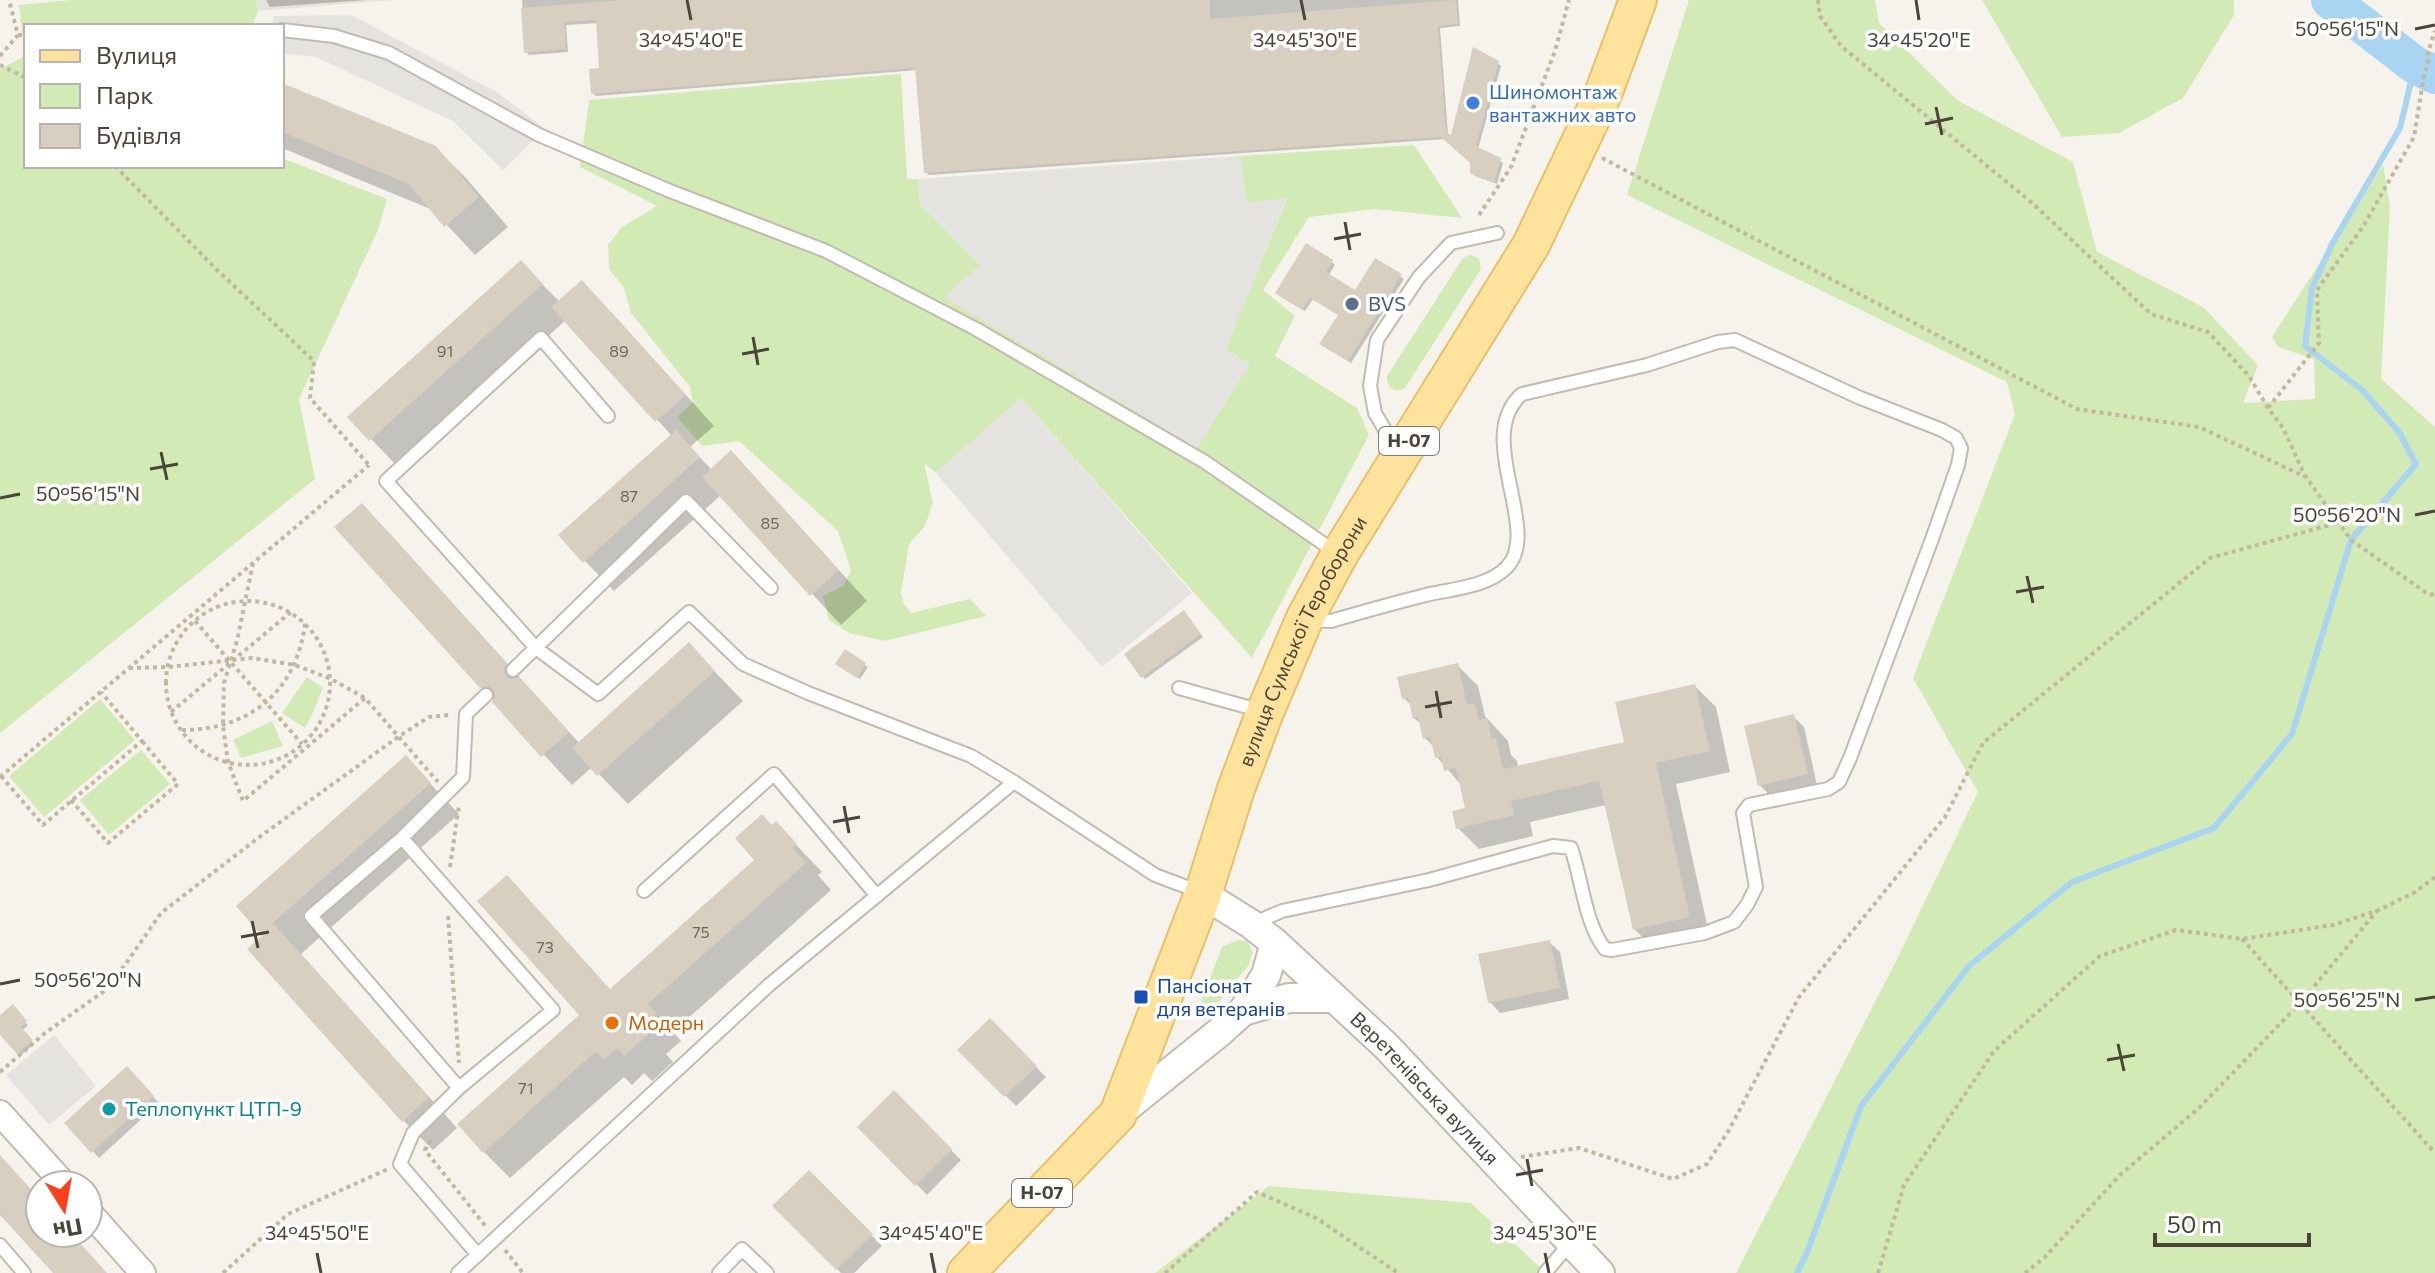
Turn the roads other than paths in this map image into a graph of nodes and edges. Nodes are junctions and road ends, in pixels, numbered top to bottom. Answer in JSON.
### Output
{"nodes":[{"id":1,"x":1638,"y":0,"type":"edge"},
{"id":2,"x":284,"y":30,"type":"edge"},
{"id":3,"x":1497,"y":233,"type":"dead end"},
{"id":4,"x":608,"y":416,"type":"dead end"},
{"id":5,"x":1400,"y":456,"type":"junction"},
{"id":6,"x":1339,"y":555,"type":"junction"},
{"id":7,"x":771,"y":588,"type":"dead end"},
{"id":8,"x":1304,"y":620,"type":"junction"},
{"id":9,"x":536,"y":648,"type":"junction"},
{"id":10,"x":513,"y":670,"type":"dead end"},
{"id":11,"x":1179,"y":688,"type":"dead end"},
{"id":12,"x":486,"y":695,"type":"dead end"},
{"id":13,"x":1265,"y":712,"type":"junction"},
{"id":14,"x":1014,"y":782,"type":"junction"},
{"id":15,"x":402,"y":838,"type":"junction"},
{"id":16,"x":644,"y":891,"type":"dead end"},
{"id":17,"x":1203,"y":894,"type":"junction"},
{"id":18,"x":877,"y":896,"type":"junction"},
{"id":19,"x":1251,"y":924,"type":"junction"},
{"id":20,"x":1275,"y":943,"type":"junction"},
{"id":21,"x":1333,"y":998,"type":"junction"},
{"id":22,"x":1243,"y":1011,"type":"junction"},
{"id":23,"x":459,"y":1088,"type":"junction"},
{"id":24,"x":0,"y":1113,"type":"edge"},
{"id":25,"x":1118,"y":1114,"type":"junction"},
{"id":26,"x":51,"y":1169,"type":"edge"},
{"id":27,"x":104,"y":1229,"type":"edge"},
{"id":28,"x":1571,"y":1242,"type":"junction"},
{"id":29,"x":0,"y":1245,"type":"edge"},
{"id":30,"x":478,"y":1255,"type":"junction"},
{"id":31,"x":24,"y":1273,"type":"edge"},
{"id":32,"x":143,"y":1273,"type":"edge"},
{"id":33,"x":458,"y":1273,"type":"edge"},
{"id":34,"x":719,"y":1273,"type":"edge"},
{"id":35,"x":767,"y":1273,"type":"edge"},
{"id":36,"x":966,"y":1273,"type":"edge"},
{"id":37,"x":1545,"y":1273,"type":"edge"},
{"id":38,"x":1600,"y":1273,"type":"edge"}],
"edges":[{"from":1,"to":5,"type":"main road","name":"вулиця Сумської Тероборони","number":"Н-07"},
{"from":2,"to":6,"type":"lane"},
{"from":3,"to":5,"type":"lane"},
{"from":4,"to":9,"type":"lane"},
{"from":5,"to":6,"type":"main road","name":"вулиця Сумської Тероборони","number":"Н-07"},
{"from":6,"to":8,"type":"main road","name":"вулиця Сумської Тероборони","number":"Н-07"},
{"from":7,"to":9,"type":"lane"},
{"from":8,"to":13,"type":"main road","name":"вулиця Сумської Тероборони","number":"Н-07"},
{"from":8,"to":19,"type":"lane"},
{"from":9,"to":10,"type":"lane"},
{"from":9,"to":14,"type":"lane"},
{"from":11,"to":13,"type":"lane"},
{"from":12,"to":15,"type":"lane"},
{"from":13,"to":17,"type":"main road","name":"вулиця Сумської Тероборони","number":"Н-07"},
{"from":14,"to":17,"type":"lane"},
{"from":14,"to":18,"type":"lane"},
{"from":15,"to":23,"type":"lane"},
{"from":15,"to":23,"type":"lane"},
{"from":16,"to":18,"type":"lane"},
{"from":17,"to":19,"type":"street","name":"Веретенівська вулиця"},
{"from":17,"to":25,"type":"main road","name":"вулиця Сумської Тероборони","number":"Н-07"},
{"from":18,"to":30,"type":"lane"},
{"from":19,"to":20,"type":"street","name":"Веретенівська вулиця"},
{"from":20,"to":21,"type":"street","name":"Веретенівська вулиця"},
{"from":20,"to":22,"type":"street"},
{"from":21,"to":22,"type":"street"},
{"from":21,"to":28,"type":"street","name":"Веретенівська вулиця"},
{"from":22,"to":25,"type":"street"},
{"from":23,"to":30,"type":"lane"},
{"from":24,"to":26,"type":"street"},
{"from":25,"to":36,"type":"main road","name":"вулиця Сумської Тероборони","number":"Н-07"},
{"from":27,"to":32,"type":"street"},
{"from":28,"to":37,"type":"lane"},
{"from":28,"to":38,"type":"street","name":"Веретенівська вулиця"},
{"from":29,"to":31,"type":"lane"},
{"from":30,"to":33,"type":"lane"},
{"from":34,"to":35,"type":"lane"}]}
